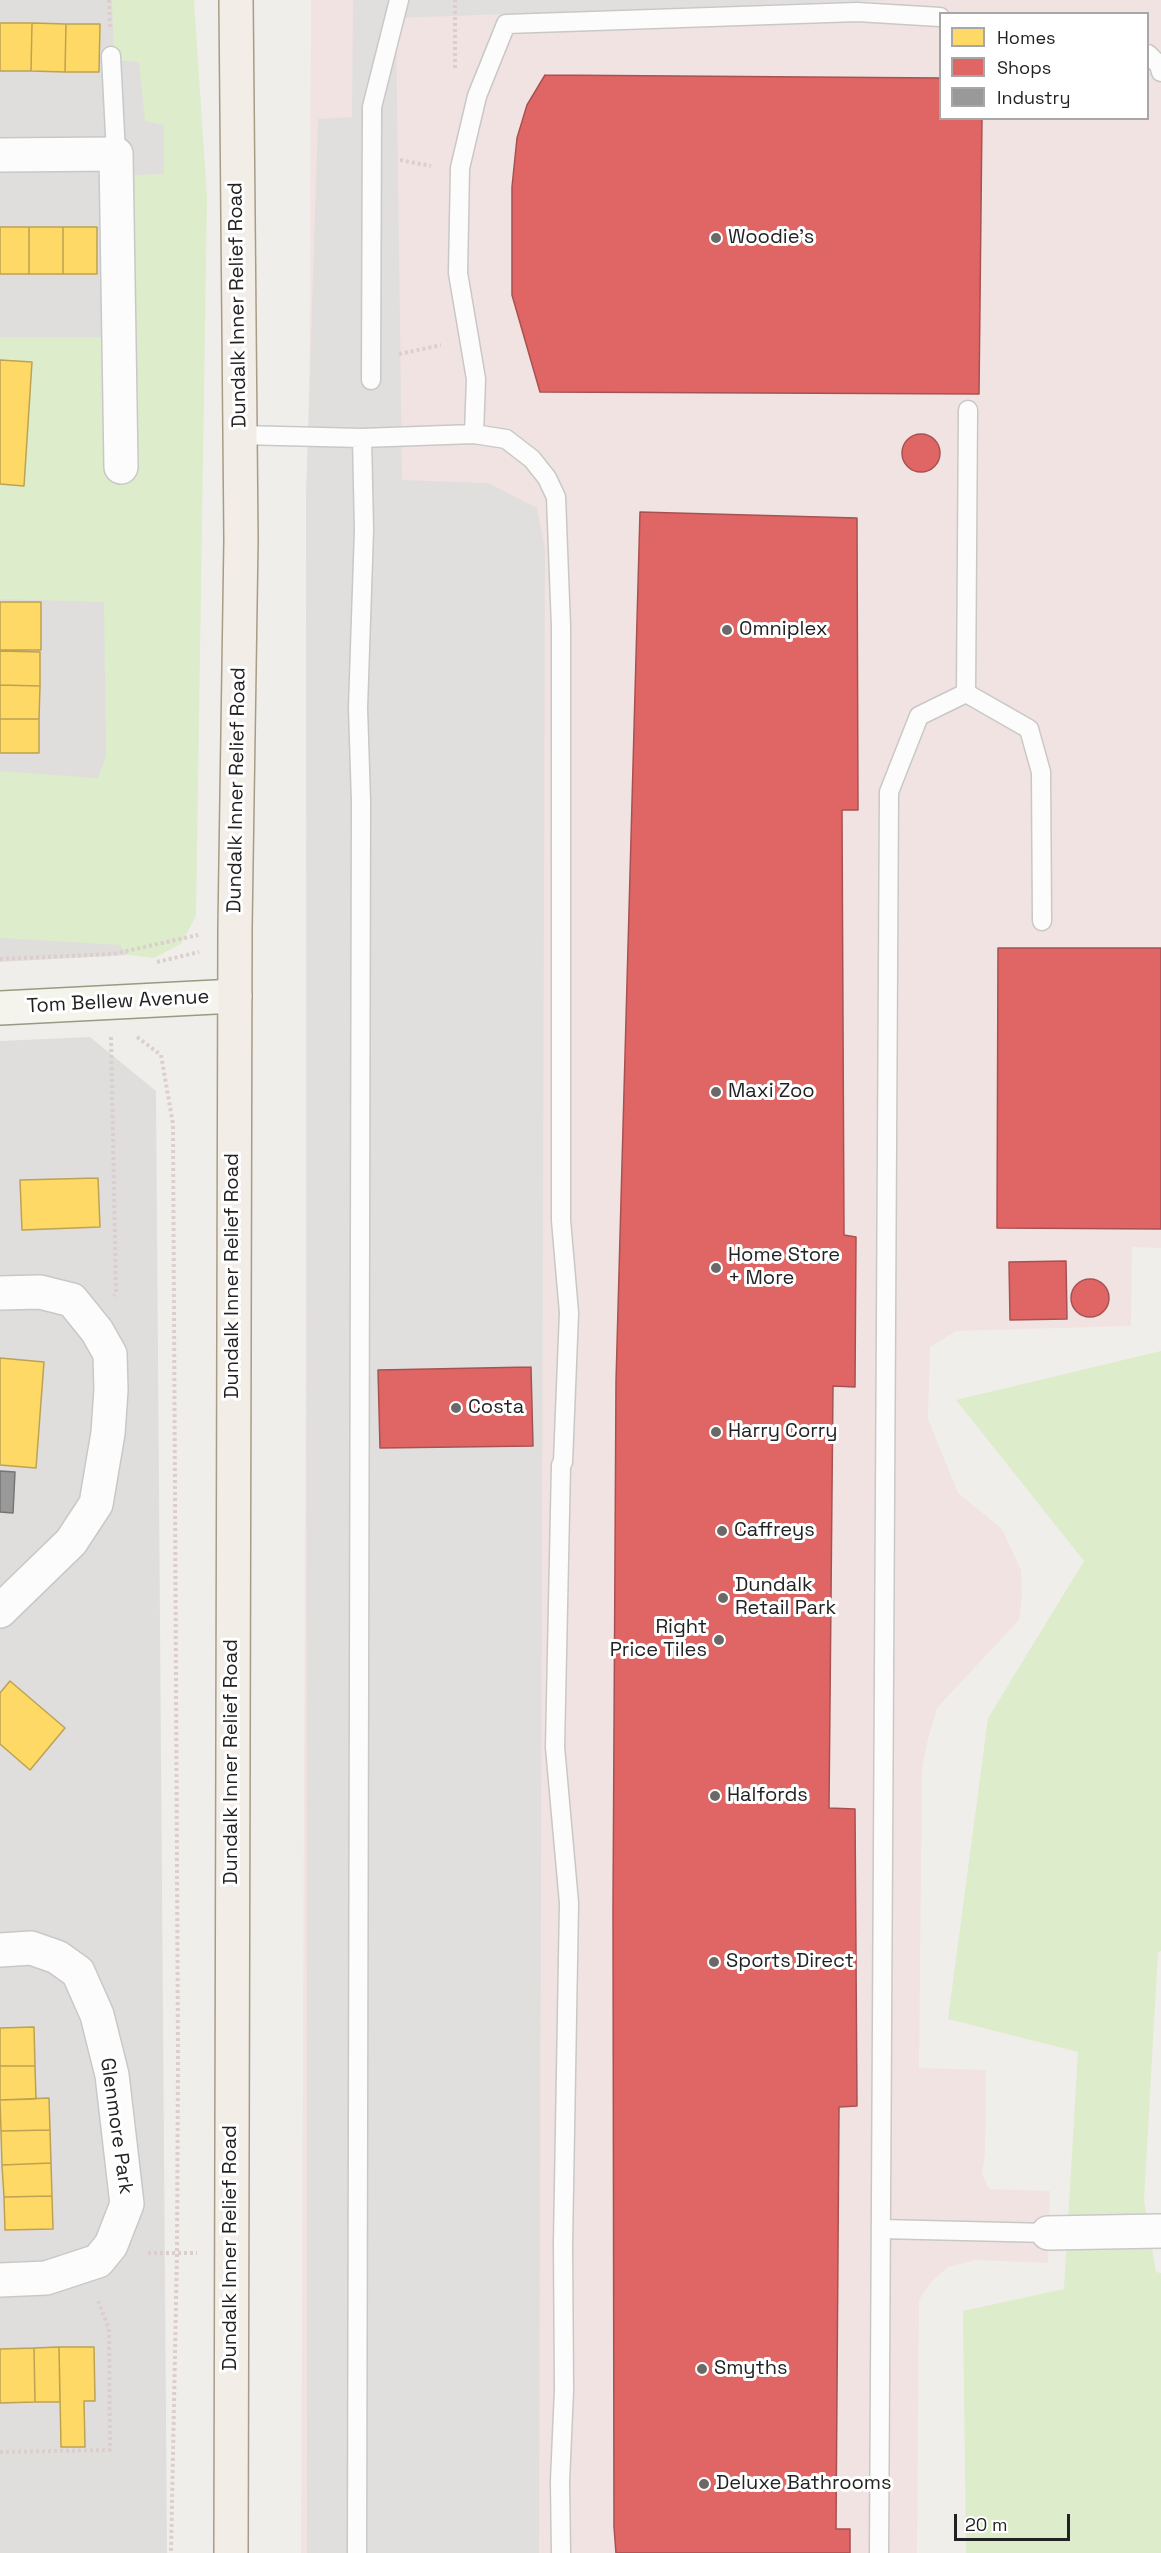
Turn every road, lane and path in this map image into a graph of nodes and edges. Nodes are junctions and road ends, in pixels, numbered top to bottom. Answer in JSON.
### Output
{"nodes":[{"id":1,"x":236,"y":0,"type":"edge"},
{"id":2,"x":399,"y":0,"type":"edge"},
{"id":3,"x":856,"y":6,"type":"edge"},
{"id":4,"x":939,"y":16,"type":"edge"},
{"id":5,"x":1149,"y":55,"type":"edge"},
{"id":6,"x":111,"y":56,"type":"dead end"},
{"id":7,"x":1161,"y":72,"type":"edge"},
{"id":8,"x":372,"y":145,"type":"junction"},
{"id":9,"x":116,"y":154,"type":"junction"},
{"id":10,"x":0,"y":155,"type":"edge"},
{"id":11,"x":460,"y":168,"type":"junction"},
{"id":12,"x":470,"y":338,"type":"junction"},
{"id":13,"x":371,"y":361,"type":"junction"},
{"id":14,"x":371,"y":380,"type":"dead end"},
{"id":15,"x":968,"y":410,"type":"dead end"},
{"id":16,"x":474,"y":434,"type":"junction"},
{"id":17,"x":240,"y":435,"type":"junction"},
{"id":18,"x":362,"y":438,"type":"junction"},
{"id":19,"x":121,"y":467,"type":"dead end"},
{"id":20,"x":966,"y":693,"type":"junction"},
{"id":21,"x":1042,"y":921,"type":"dead end"},
{"id":22,"x":235,"y":927,"type":"junction"},
{"id":23,"x":0,"y":959,"type":"edge"},
{"id":24,"x":235,"y":996,"type":"junction"},
{"id":25,"x":0,"y":1008,"type":"edge"},
{"id":26,"x":127,"y":1016,"type":"junction"},
{"id":27,"x":0,"y":1293,"type":"edge"},
{"id":28,"x":97,"y":1331,"type":"junction"},
{"id":29,"x":0,"y":1611,"type":"edge"},
{"id":30,"x":0,"y":1950,"type":"edge"},
{"id":31,"x":881,"y":2229,"type":"junction"},
{"id":32,"x":1161,"y":2231,"type":"edge"},
{"id":33,"x":1048,"y":2233,"type":"joint"},
{"id":34,"x":177,"y":2253,"type":"junction"},
{"id":35,"x":231,"y":2253,"type":"junction"},
{"id":36,"x":95,"y":2259,"type":"junction"},
{"id":37,"x":0,"y":2280,"type":"edge"},
{"id":38,"x":0,"y":2452,"type":"edge"},
{"id":39,"x":171,"y":2553,"type":"edge"},
{"id":40,"x":231,"y":2553,"type":"edge"},
{"id":41,"x":357,"y":2553,"type":"edge"},
{"id":42,"x":561,"y":2553,"type":"edge"},
{"id":43,"x":879,"y":2553,"type":"edge"}],
"edges":[{"from":1,"to":17,"type":"main road","name":"Dundalk Inner Relief Road"},
{"from":2,"to":8,"type":"lane"},
{"from":3,"to":4,"type":"lane"},
{"from":3,"to":11,"type":"lane"},
{"from":5,"to":7,"type":"lane"},
{"from":6,"to":9,"type":"lane"},
{"from":8,"to":11,"type":"path"},
{"from":8,"to":13,"type":"lane"},
{"from":9,"to":10,"type":"street"},
{"from":9,"to":19,"type":"street"},
{"from":11,"to":12,"type":"lane"},
{"from":12,"to":13,"type":"path"},
{"from":12,"to":16,"type":"lane"},
{"from":13,"to":14,"type":"lane"},
{"from":15,"to":20,"type":"lane"},
{"from":16,"to":18,"type":"lane"},
{"from":16,"to":42,"type":"lane"},
{"from":17,"to":18,"type":"lane"},
{"from":17,"to":22,"type":"main road","name":"Dundalk Inner Relief Road"},
{"from":18,"to":41,"type":"lane"},
{"from":20,"to":21,"type":"lane"},
{"from":20,"to":31,"type":"lane"},
{"from":22,"to":23,"type":"path"},
{"from":22,"to":24,"type":"main road","name":"Dundalk Inner Relief Road"},
{"from":24,"to":26,"type":"street","name":"Tom Bellew Avenue"},
{"from":24,"to":35,"type":"main road","name":"Dundalk Inner Relief Road"},
{"from":25,"to":26,"type":"street","name":"Tom Bellew Avenue"},
{"from":26,"to":28,"type":"path"},
{"from":26,"to":34,"type":"path"},
{"from":27,"to":28,"type":"street"},
{"from":28,"to":29,"type":"street"},
{"from":30,"to":36,"type":"street","name":"Glenmore Park"},
{"from":31,"to":33,"type":"lane"},
{"from":31,"to":43,"type":"lane"},
{"from":32,"to":33,"type":"street"},
{"from":34,"to":35,"type":"path"},
{"from":34,"to":36,"type":"path"},
{"from":34,"to":39,"type":"path"},
{"from":35,"to":40,"type":"main road","name":"Dundalk Inner Relief Road"},
{"from":36,"to":37,"type":"street"},
{"from":36,"to":38,"type":"path"}]}
